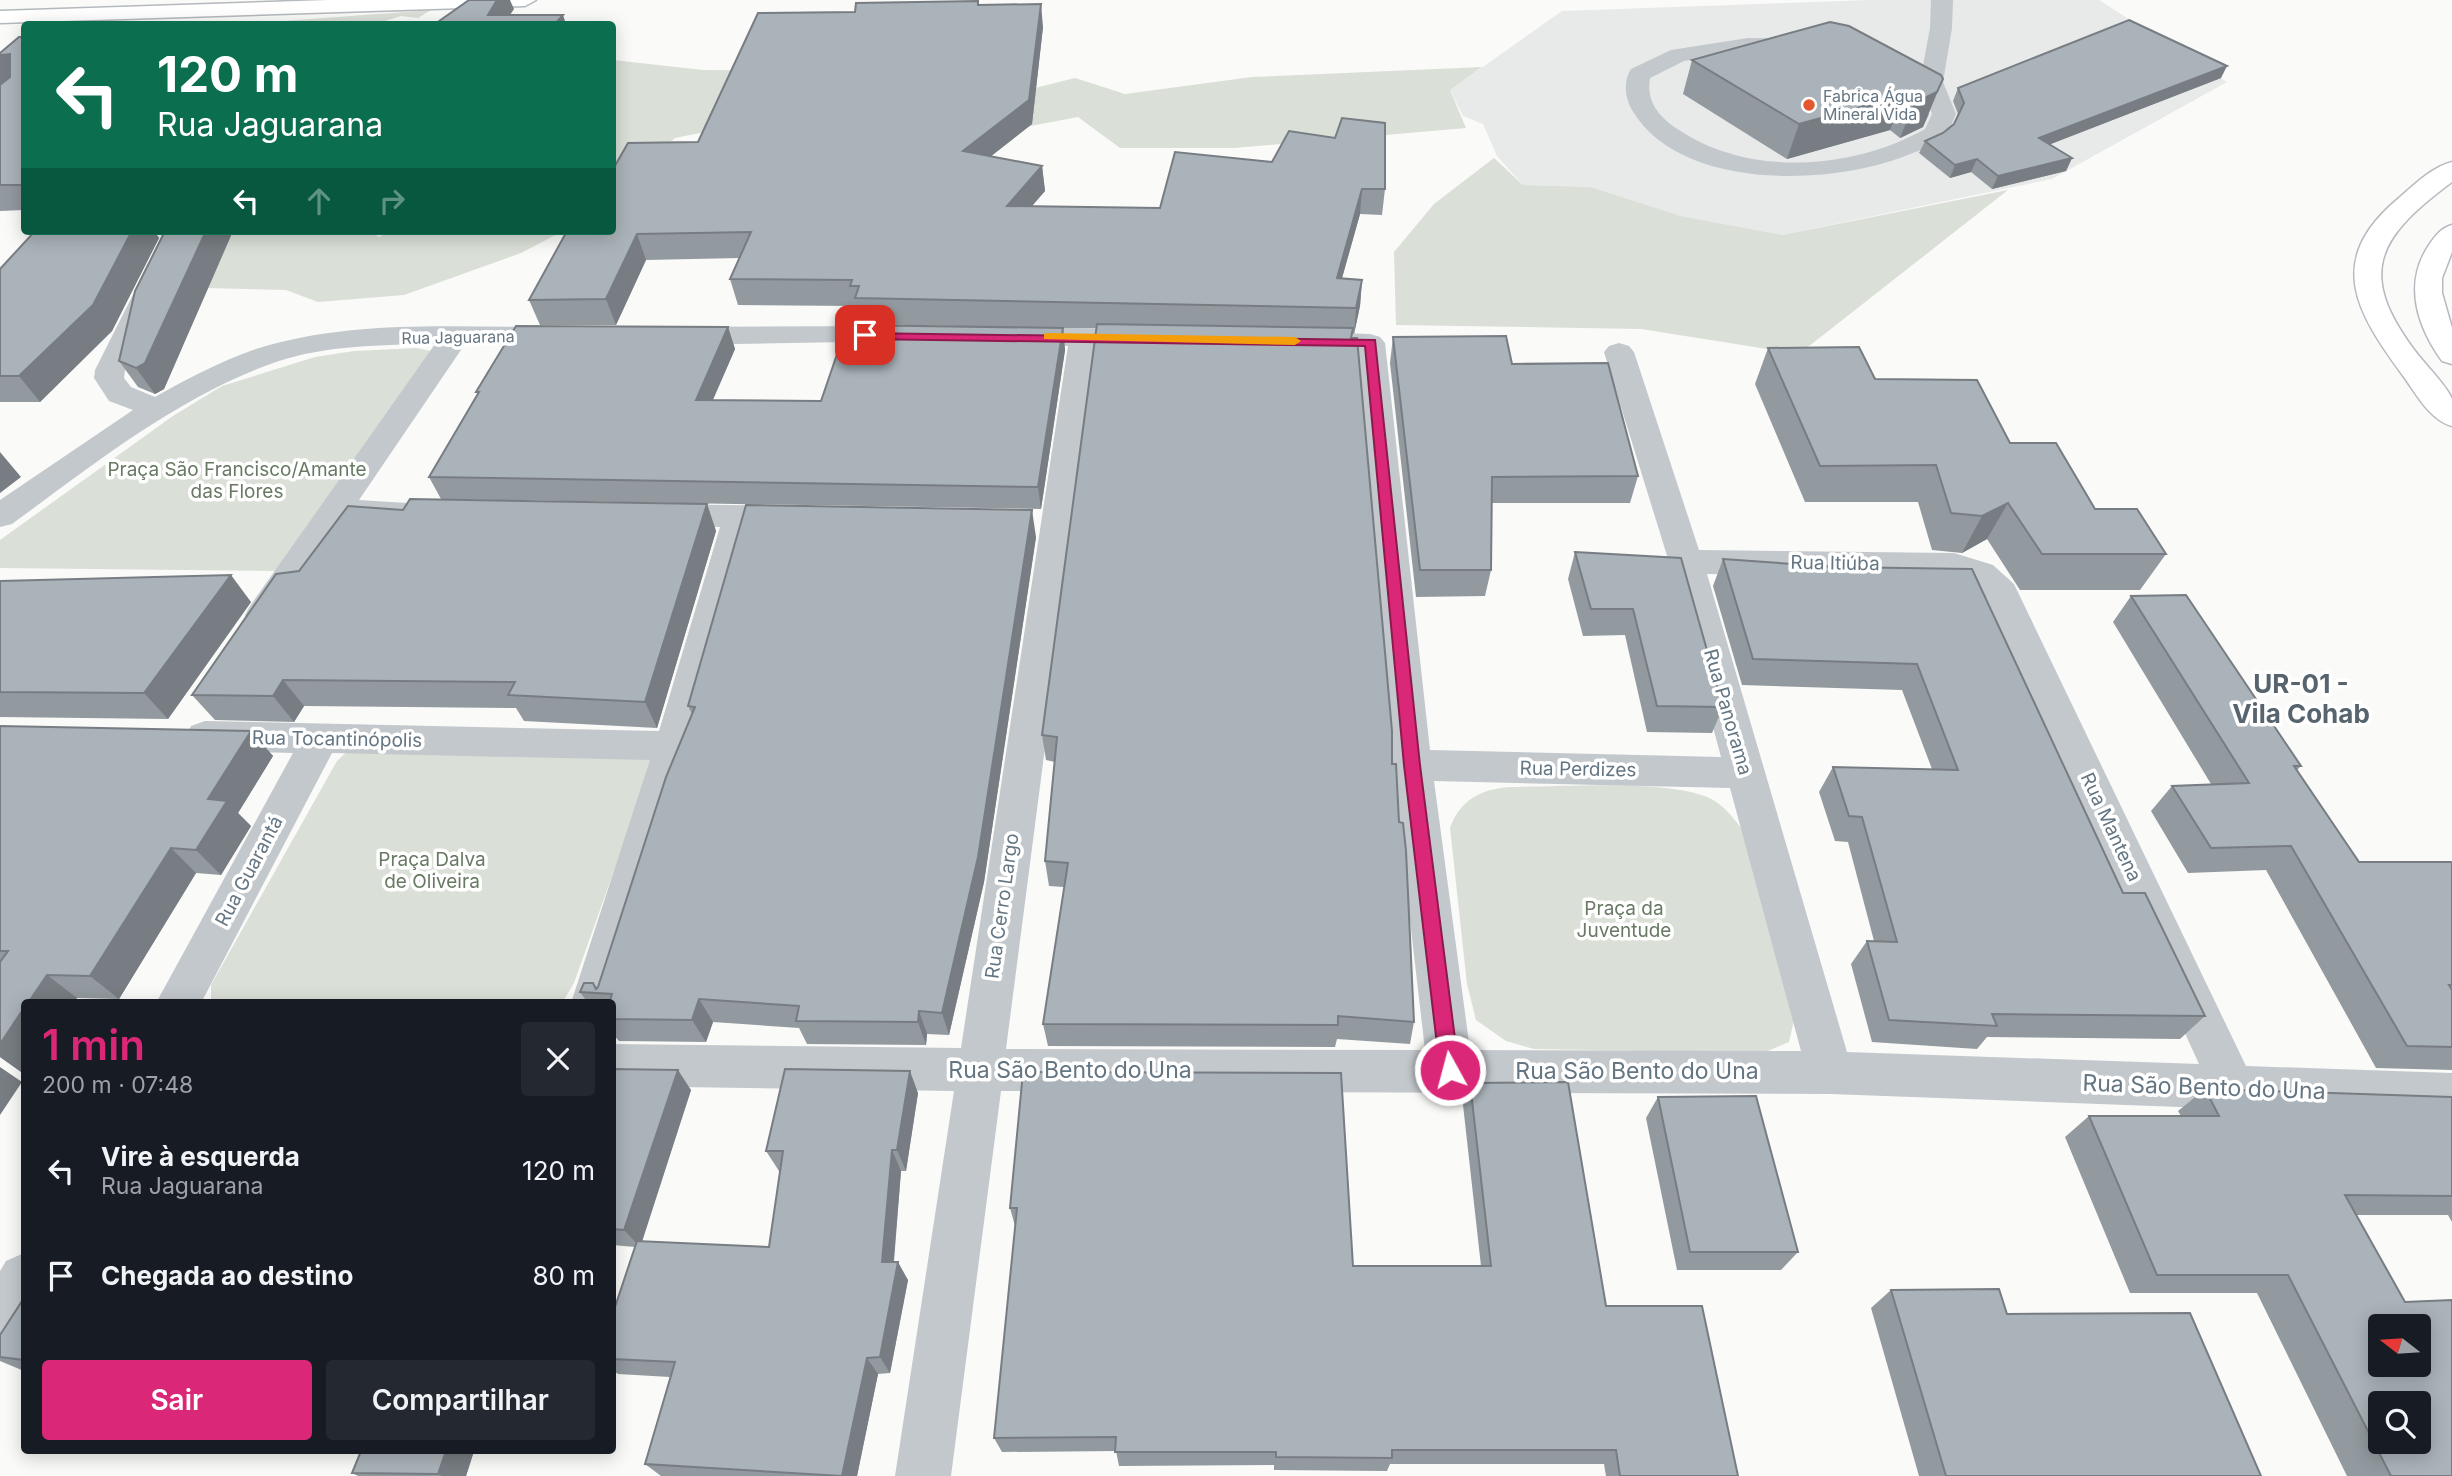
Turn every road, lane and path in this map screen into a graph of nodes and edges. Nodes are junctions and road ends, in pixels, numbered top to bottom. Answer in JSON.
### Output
{"nodes":[{"id":1,"x":525,"y":0,"type":"edge"},
{"id":2,"x":1942,"y":0,"type":"edge"},
{"id":3,"x":0,"y":17,"type":"edge"},
{"id":4,"x":1931,"y":82,"type":"junction"},
{"id":5,"x":2452,"y":170,"type":"edge"},
{"id":6,"x":2452,"y":233,"type":"edge"},
{"id":7,"x":176,"y":235,"type":"edge"},
{"id":8,"x":919,"y":335,"type":"edge"},
{"id":9,"x":586,"y":336,"type":"edge"},
{"id":10,"x":651,"y":336,"type":"edge"},
{"id":11,"x":988,"y":336,"type":"edge"},
{"id":12,"x":456,"y":337,"type":"junction"},
{"id":13,"x":1084,"y":337,"type":"junction"},
{"id":14,"x":1181,"y":339,"type":"edge"},
{"id":15,"x":1276,"y":341,"type":"edge"},
{"id":16,"x":1619,"y":352,"type":"dead end"},
{"id":17,"x":2452,"y":355,"type":"edge"},
{"id":18,"x":158,"y":410,"type":"junction"},
{"id":19,"x":2452,"y":416,"type":"edge"},
{"id":20,"x":334,"y":510,"type":"junction"},
{"id":21,"x":432,"y":512,"type":"edge"},
{"id":22,"x":628,"y":514,"type":"edge"},
{"id":23,"x":0,"y":516,"type":"edge"},
{"id":24,"x":740,"y":516,"type":"junction"},
{"id":25,"x":823,"y":518,"type":"edge"},
{"id":26,"x":1686,"y":562,"type":"junction"},
{"id":27,"x":1983,"y":572,"type":"joint"},
{"id":28,"x":243,"y":646,"type":"edge"},
{"id":29,"x":204,"y":702,"type":"edge"},
{"id":30,"x":321,"y":738,"type":"junction"},
{"id":31,"x":674,"y":746,"type":"junction"},
{"id":32,"x":1412,"y":765,"type":"junction"},
{"id":33,"x":1745,"y":773,"type":"junction"},
{"id":34,"x":180,"y":999,"type":"edge"},
{"id":35,"x":594,"y":999,"type":"edge"},
{"id":36,"x":616,"y":1065,"type":"edge"},
{"id":37,"x":979,"y":1070,"type":"junction"},
{"id":38,"x":1450,"y":1070,"type":"junction"},
{"id":39,"x":1830,"y":1073,"type":"junction"},
{"id":40,"x":2233,"y":1088,"type":"junction"},
{"id":41,"x":2452,"y":1095,"type":"edge"},
{"id":42,"x":21,"y":1284,"type":"edge"},
{"id":43,"x":0,"y":1323,"type":"edge"},
{"id":44,"x":923,"y":1476,"type":"edge"}],
"edges":[{"from":1,"to":3,"type":"main road"},
{"from":2,"to":4,"type":"street"},
{"from":4,"to":4,"type":"street"},
{"from":5,"to":19,"type":"main road"},
{"from":6,"to":17,"type":"main road"},
{"from":7,"to":18,"type":"street"},
{"from":8,"to":10,"type":"street"},
{"from":9,"to":12,"type":"street","name":"Rua Jaguarana"},
{"from":11,"to":13,"type":"street"},
{"from":12,"to":18,"type":"street","name":"Rua Jaguarana"},
{"from":12,"to":20,"type":"street"},
{"from":13,"to":14,"type":"street"},
{"from":13,"to":37,"type":"street","name":"Rua Cerro Largo"},
{"from":15,"to":32,"type":"street"},
{"from":16,"to":26,"type":"street","name":"Rua Panorama"},
{"from":18,"to":23,"type":"street","name":"Rua Jaguarana"},
{"from":20,"to":21,"type":"street"},
{"from":20,"to":28,"type":"street"},
{"from":22,"to":24,"type":"street"},
{"from":24,"to":25,"type":"street"},
{"from":24,"to":31,"type":"street"},
{"from":26,"to":27,"type":"street","name":"Rua Itiúba"},
{"from":26,"to":33,"type":"street","name":"Rua Panorama"},
{"from":27,"to":40,"type":"street","name":"Rua Mantena"},
{"from":29,"to":30,"type":"street","name":"Rua Tocantinópolis"},
{"from":30,"to":31,"type":"street","name":"Rua Tocantinópolis"},
{"from":30,"to":34,"type":"street","name":"Rua Guarantá"},
{"from":31,"to":35,"type":"street"},
{"from":32,"to":33,"type":"street","name":"Rua Perdizes"},
{"from":32,"to":38,"type":"street"},
{"from":33,"to":39,"type":"street","name":"Rua Panorama"},
{"from":36,"to":37,"type":"street","name":"Rua São Bento do Una"},
{"from":37,"to":38,"type":"street","name":"Rua São Bento do Una"},
{"from":37,"to":44,"type":"street","name":"Rua Cerro Largo"},
{"from":38,"to":39,"type":"street","name":"Rua São Bento do Una"},
{"from":39,"to":40,"type":"street","name":"Rua São Bento do Una"},
{"from":40,"to":41,"type":"street","name":"Rua São Bento do Una"},
{"from":42,"to":43,"type":"street"}]}
